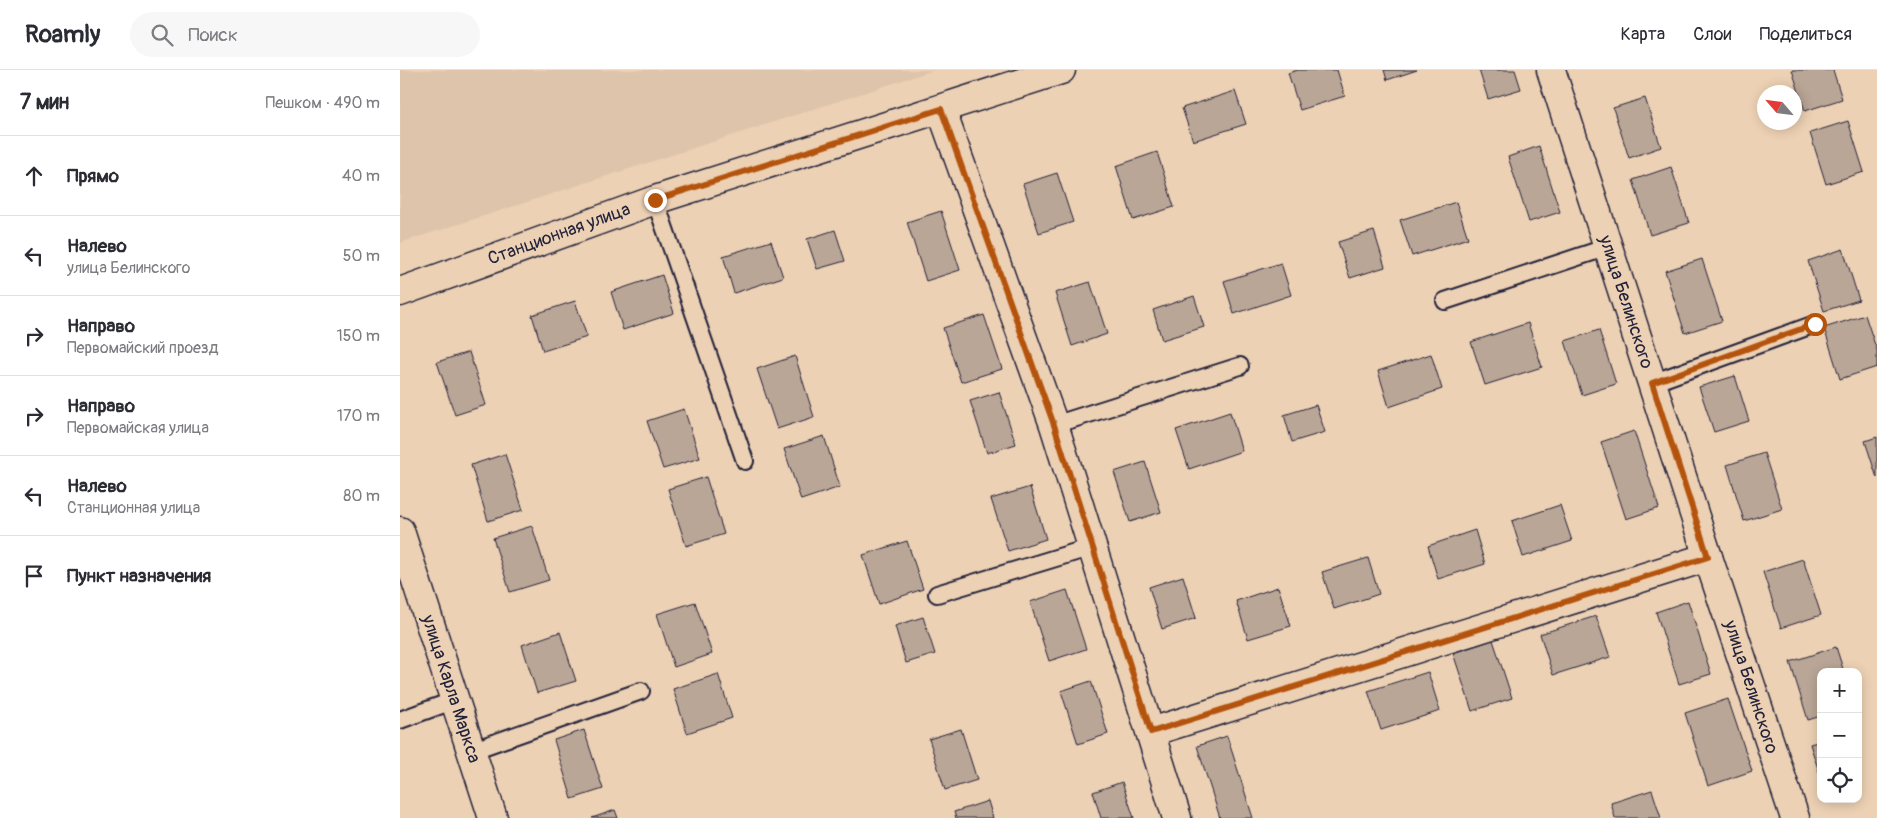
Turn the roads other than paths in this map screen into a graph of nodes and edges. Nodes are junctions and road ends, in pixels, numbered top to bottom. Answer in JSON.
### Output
{"nodes":[{"id":1,"x":1061,"y":70,"type":"edge"},
{"id":2,"x":1551,"y":70,"type":"edge"},
{"id":3,"x":941,"y":109,"type":"junction"},
{"id":4,"x":655,"y":200,"type":"junction"},
{"id":5,"x":1608,"y":247,"type":"junction"},
{"id":6,"x":400,"y":292,"type":"edge"},
{"id":7,"x":1445,"y":301,"type":"dead end"},
{"id":8,"x":1815,"y":324,"type":"dead end"},
{"id":9,"x":1240,"y":366,"type":"dead end"},
{"id":10,"x":1652,"y":383,"type":"junction"},
{"id":11,"x":1054,"y":425,"type":"junction"},
{"id":12,"x":745,"y":461,"type":"dead end"},
{"id":13,"x":400,"y":531,"type":"edge"},
{"id":14,"x":1092,"y":547,"type":"junction"},
{"id":15,"x":1708,"y":557,"type":"junction"},
{"id":16,"x":937,"y":594,"type":"dead end"},
{"id":17,"x":641,"y":691,"type":"dead end"},
{"id":18,"x":454,"y":700,"type":"junction"},
{"id":19,"x":400,"y":720,"type":"edge"},
{"id":20,"x":1151,"y":732,"type":"junction"},
{"id":21,"x":471,"y":751,"type":"junction"},
{"id":22,"x":493,"y":818,"type":"edge"},
{"id":23,"x":1177,"y":818,"type":"edge"},
{"id":24,"x":1795,"y":818,"type":"edge"}],
"edges":[{"from":1,"to":3,"type":"street","name":"Станционная улица"},
{"from":2,"to":5,"type":"street","name":"улица Белинского"},
{"from":3,"to":4,"type":"street","name":"Станционная улица"},
{"from":3,"to":11,"type":"street"},
{"from":4,"to":6,"type":"street","name":"Станционная улица"},
{"from":4,"to":12,"type":"lane"},
{"from":5,"to":7,"type":"lane"},
{"from":5,"to":10,"type":"street","name":"улица Белинского"},
{"from":8,"to":10,"type":"lane"},
{"from":9,"to":11,"type":"lane"},
{"from":10,"to":15,"type":"street","name":"улица Белинского"},
{"from":11,"to":14,"type":"street"},
{"from":13,"to":18,"type":"street","name":"улица Карла Маркса"},
{"from":14,"to":16,"type":"lane"},
{"from":14,"to":20,"type":"street"},
{"from":15,"to":20,"type":"street"},
{"from":15,"to":24,"type":"street","name":"улица Белинского"},
{"from":17,"to":21,"type":"lane"},
{"from":18,"to":19,"type":"lane"},
{"from":18,"to":21,"type":"street","name":"улица Карла Маркса"},
{"from":20,"to":23,"type":"street"},
{"from":21,"to":22,"type":"street","name":"улица Карла Маркса"}]}
